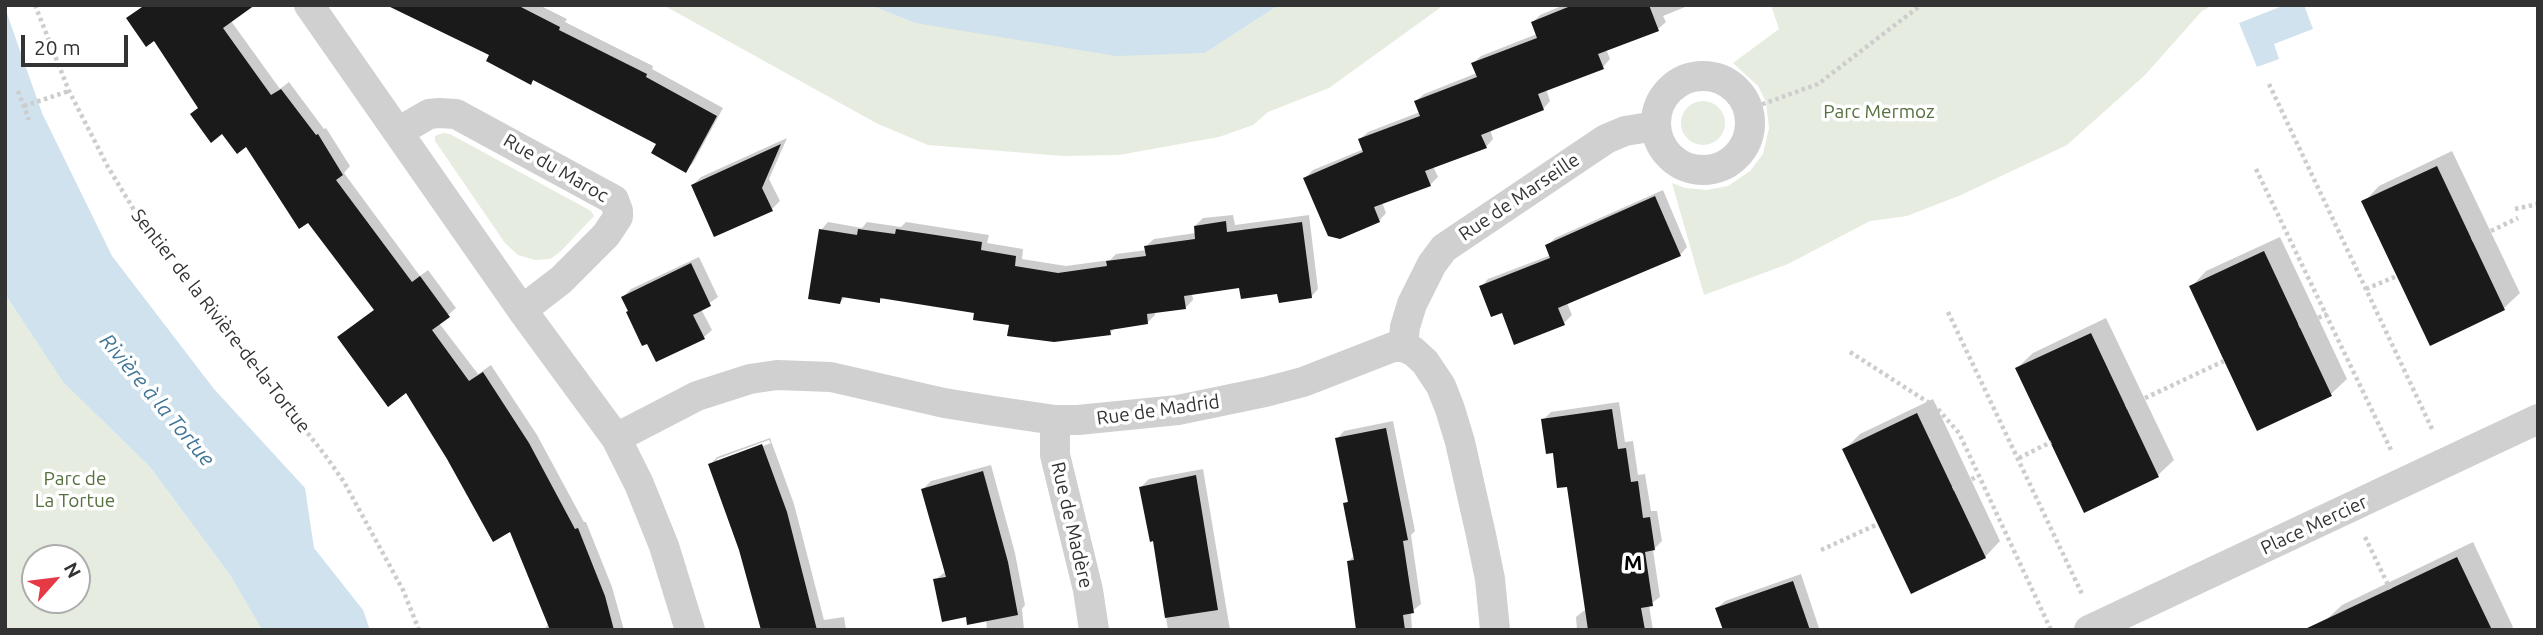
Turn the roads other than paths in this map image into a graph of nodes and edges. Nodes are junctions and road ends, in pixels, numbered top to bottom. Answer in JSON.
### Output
{"nodes":[{"id":1,"x":309,"y":5,"type":"edge"},
{"id":2,"x":1656,"y":127,"type":"junction"},
{"id":3,"x":398,"y":132,"type":"junction"},
{"id":4,"x":522,"y":310,"type":"junction"},
{"id":5,"x":1403,"y":347,"type":"junction"},
{"id":6,"x":2538,"y":419,"type":"edge"},
{"id":7,"x":1055,"y":420,"type":"junction"},
{"id":8,"x":616,"y":438,"type":"junction"},
{"id":9,"x":2093,"y":628,"type":"edge"},
{"id":10,"x":690,"y":630,"type":"edge"},
{"id":11,"x":1094,"y":630,"type":"edge"},
{"id":12,"x":1495,"y":630,"type":"edge"}],
"edges":[{"from":1,"to":3,"type":"street"},
{"from":2,"to":2,"type":"street"},
{"from":2,"to":5,"type":"street","name":"Rue de Marseille"},
{"from":3,"to":4,"type":"street"},
{"from":3,"to":4,"type":"street","name":"Rue du Maroc"},
{"from":4,"to":8,"type":"street"},
{"from":5,"to":7,"type":"street","name":"Rue de Madrid"},
{"from":5,"to":12,"type":"street"},
{"from":6,"to":9,"type":"street","name":"Place Mercier"},
{"from":7,"to":8,"type":"street","name":"Rue de Madrid"},
{"from":7,"to":11,"type":"street","name":"Rue de Madère"},
{"from":8,"to":10,"type":"street"}]}
